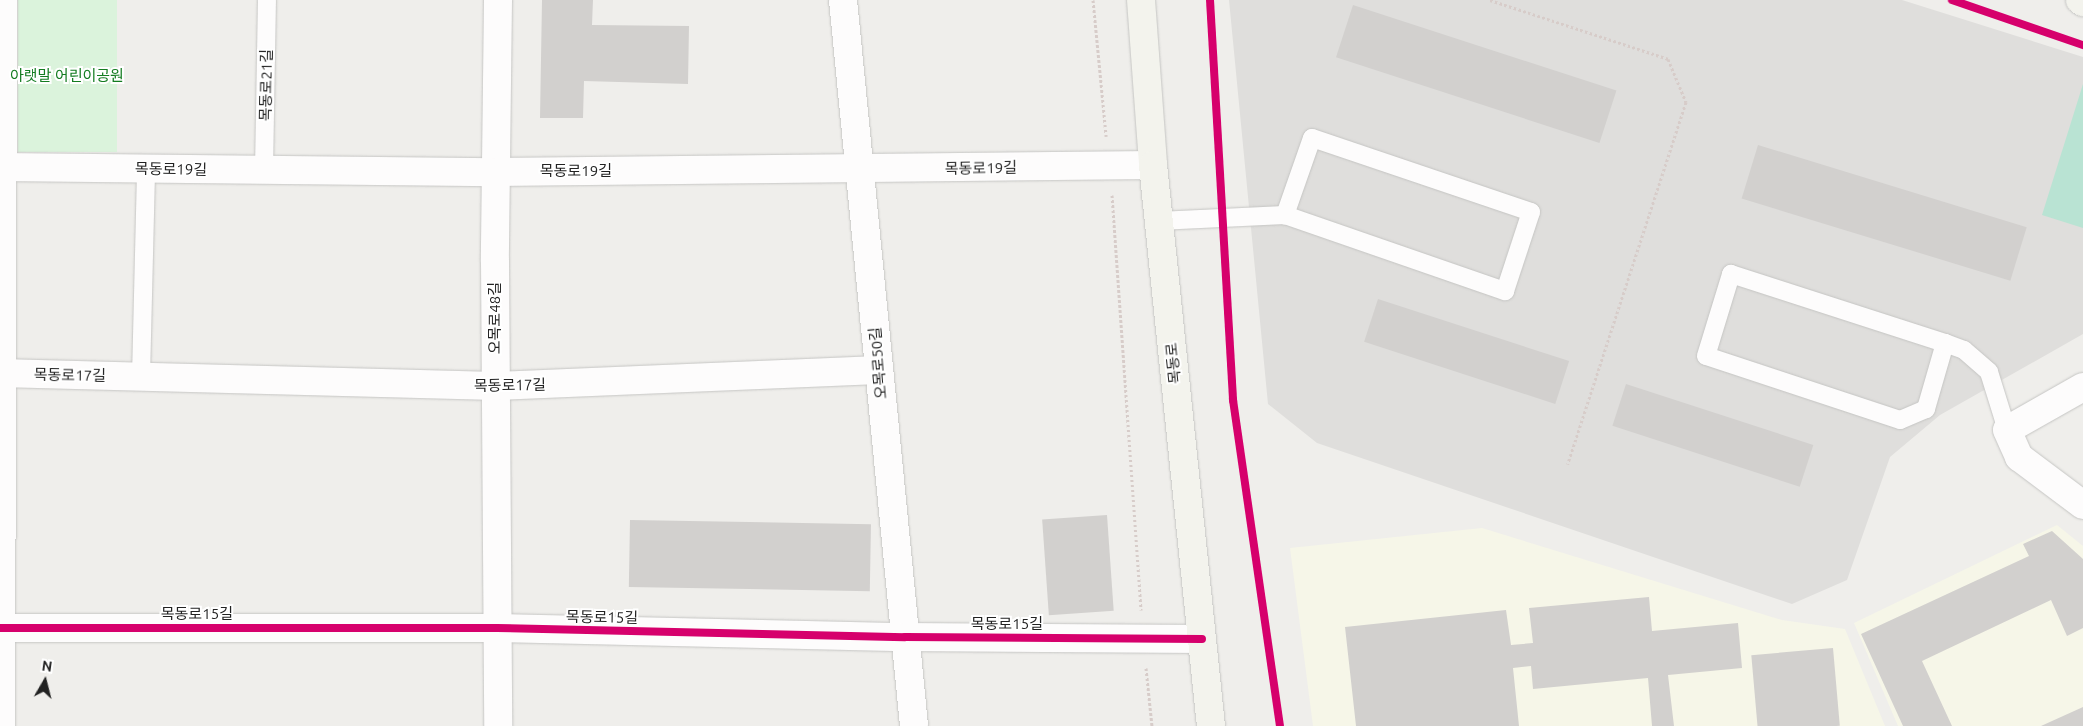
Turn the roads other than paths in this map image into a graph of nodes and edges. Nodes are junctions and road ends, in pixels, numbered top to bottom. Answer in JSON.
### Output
{"nodes":[{"id":1,"x":3,"y":0,"type":"edge"},
{"id":2,"x":268,"y":0,"type":"edge"},
{"id":3,"x":498,"y":0,"type":"edge"},
{"id":4,"x":843,"y":0,"type":"edge"},
{"id":5,"x":1141,"y":0,"type":"edge"},
{"id":6,"x":2080,"y":0,"type":"edge"},
{"id":7,"x":2083,"y":2,"type":"edge"},
{"id":8,"x":1152,"y":165,"type":"junction"},
{"id":9,"x":0,"y":167,"type":"edge"},
{"id":10,"x":146,"y":168,"type":"junction"},
{"id":11,"x":264,"y":170,"type":"junction"},
{"id":12,"x":860,"y":170,"type":"junction"},
{"id":13,"x":496,"y":172,"type":"junction"},
{"id":14,"x":1285,"y":215,"type":"junction"},
{"id":15,"x":1158,"y":221,"type":"junction"},
{"id":16,"x":1945,"y":344,"type":"junction"},
{"id":17,"x":879,"y":370,"type":"junction"},
{"id":18,"x":0,"y":373,"type":"edge"},
{"id":19,"x":141,"y":377,"type":"junction"},
{"id":20,"x":496,"y":386,"type":"junction"},
{"id":21,"x":2083,"y":387,"type":"edge"},
{"id":22,"x":2007,"y":430,"type":"junction"},
{"id":23,"x":2083,"y":504,"type":"edge"},
{"id":24,"x":1,"y":628,"type":"junction"},
{"id":25,"x":498,"y":628,"type":"junction"},
{"id":26,"x":905,"y":637,"type":"junction"},
{"id":27,"x":1202,"y":639,"type":"junction"},
{"id":28,"x":1,"y":726,"type":"edge"},
{"id":29,"x":498,"y":726,"type":"edge"},
{"id":30,"x":914,"y":726,"type":"edge"},
{"id":31,"x":1211,"y":726,"type":"edge"}],
"edges":[{"from":1,"to":9,"type":"street"},
{"from":2,"to":11,"type":"lane","name":"목동로21길"},
{"from":3,"to":13,"type":"street","name":"오목로48길"},
{"from":4,"to":12,"type":"street","name":"오목로50길"},
{"from":5,"to":8,"type":"main road","name":"목동로"},
{"from":6,"to":7,"type":"main road"},
{"from":8,"to":12,"type":"street","name":"목동로19길"},
{"from":8,"to":15,"type":"main road","name":"목동로"},
{"from":9,"to":10,"type":"street","name":"목동로19길"},
{"from":9,"to":18,"type":"street"},
{"from":10,"to":11,"type":"street","name":"목동로19길"},
{"from":10,"to":19,"type":"lane"},
{"from":11,"to":13,"type":"street","name":"목동로19길"},
{"from":12,"to":13,"type":"street","name":"목동로19길"},
{"from":12,"to":17,"type":"street","name":"오목로50길"},
{"from":13,"to":20,"type":"street","name":"오목로48길"},
{"from":14,"to":14,"type":"lane"},
{"from":14,"to":15,"type":"lane"},
{"from":15,"to":27,"type":"main road","name":"목동로"},
{"from":16,"to":16,"type":"lane"},
{"from":16,"to":22,"type":"lane"},
{"from":17,"to":20,"type":"street","name":"목동로17길"},
{"from":17,"to":26,"type":"street","name":"오목로50길"},
{"from":18,"to":19,"type":"street","name":"목동로17길"},
{"from":18,"to":24,"type":"street"},
{"from":19,"to":20,"type":"street","name":"목동로17길"},
{"from":20,"to":25,"type":"street","name":"오목로48길"},
{"from":21,"to":22,"type":"street"},
{"from":22,"to":23,"type":"street"},
{"from":24,"to":25,"type":"street","name":"목동로15길"},
{"from":24,"to":28,"type":"street"},
{"from":25,"to":26,"type":"street","name":"목동로15길"},
{"from":25,"to":29,"type":"street","name":"오목로48길"},
{"from":26,"to":27,"type":"street","name":"목동로15길"},
{"from":26,"to":30,"type":"street","name":"오목로50길"},
{"from":27,"to":31,"type":"main road","name":"목동로"}]}
